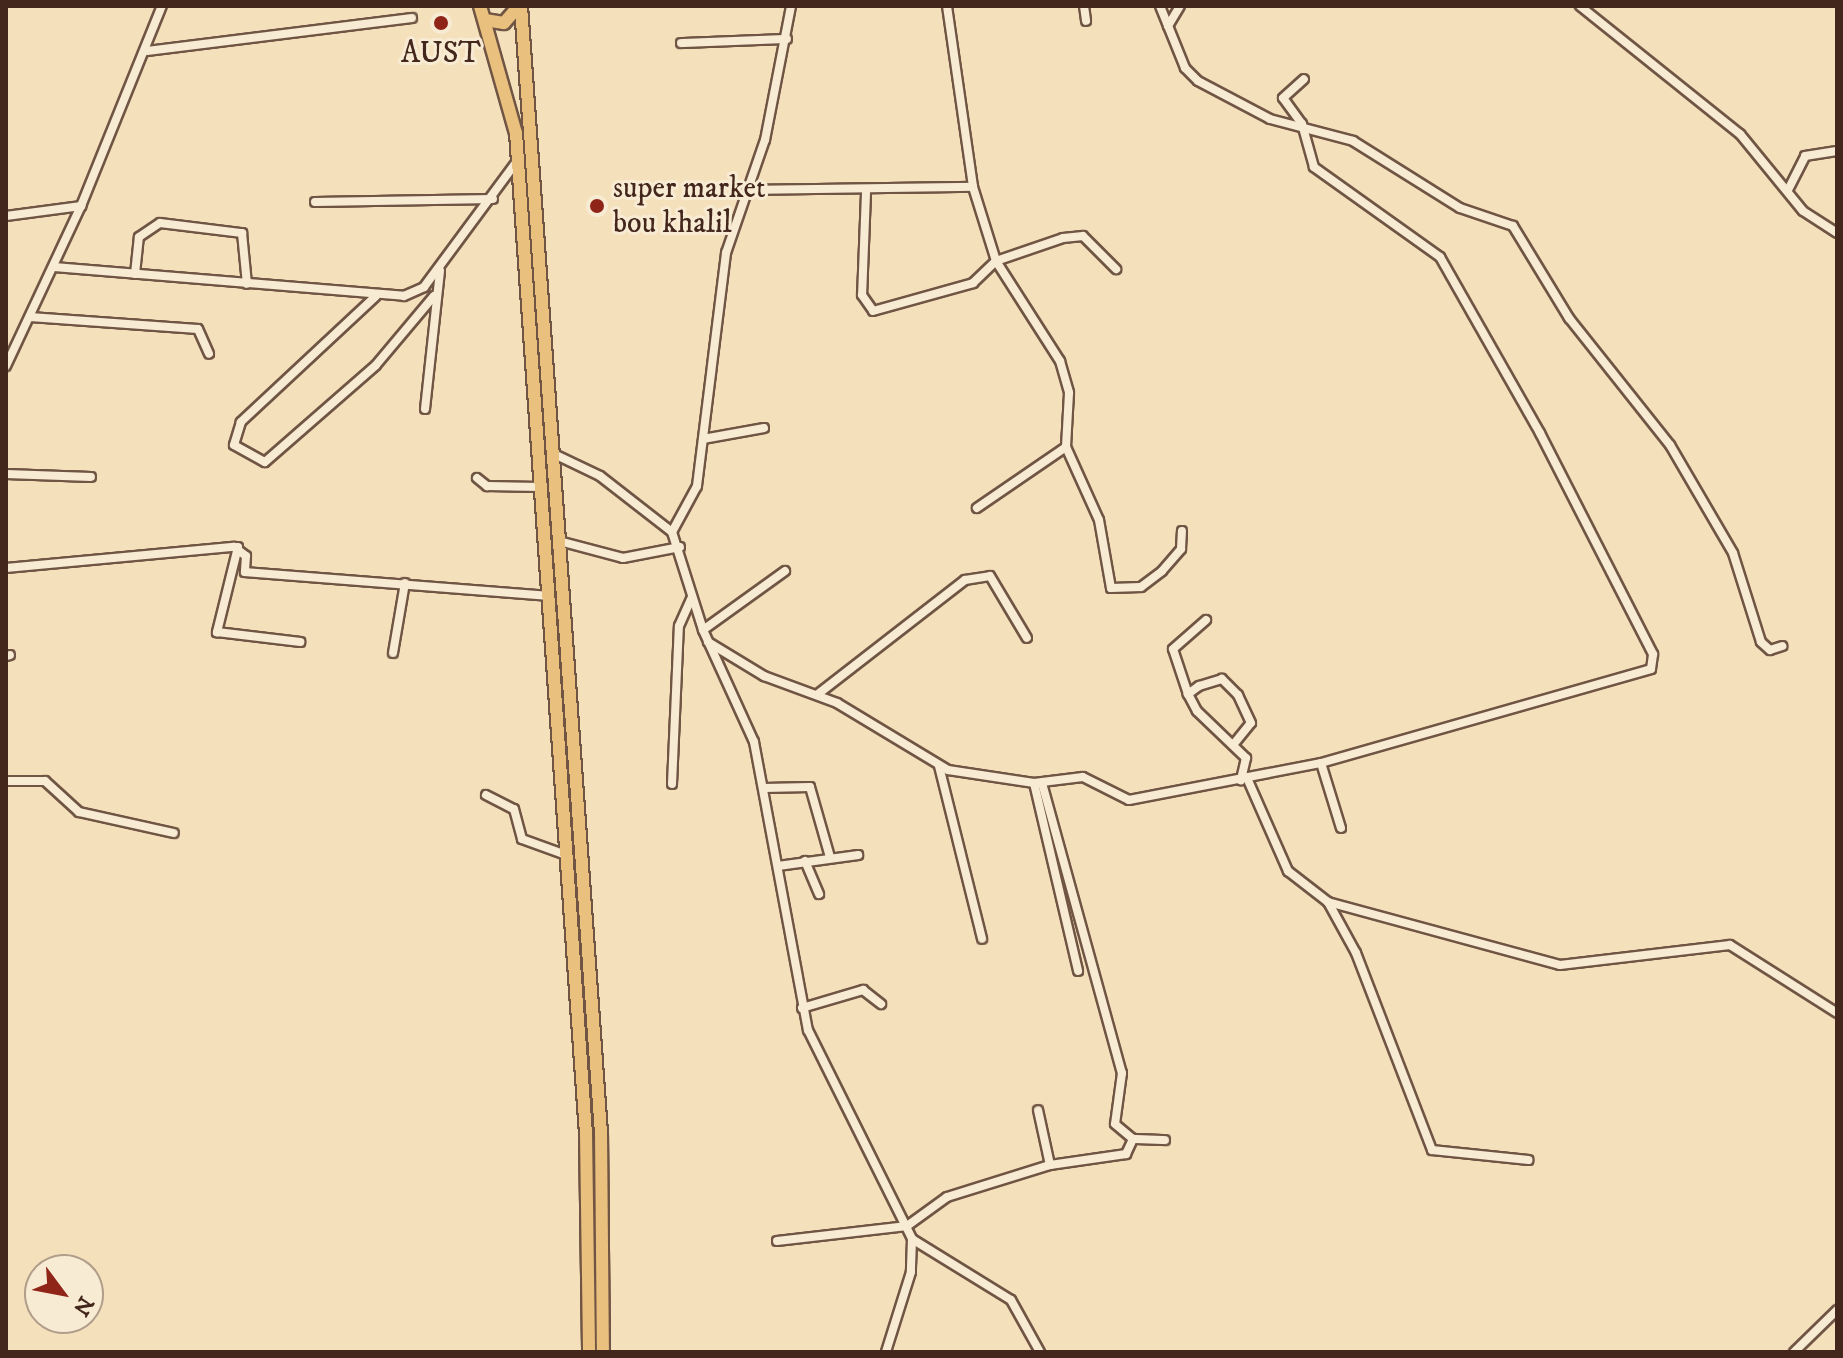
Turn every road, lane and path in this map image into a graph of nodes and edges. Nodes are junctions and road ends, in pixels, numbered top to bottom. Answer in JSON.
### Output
{"nodes":[{"id":1,"x":162,"y":6,"type":"edge"},
{"id":2,"x":480,"y":6,"type":"edge"},
{"id":3,"x":520,"y":6,"type":"edge"},
{"id":4,"x":791,"y":6,"type":"edge"},
{"id":5,"x":947,"y":6,"type":"edge"},
{"id":6,"x":1084,"y":6,"type":"edge"},
{"id":7,"x":1160,"y":6,"type":"edge"},
{"id":8,"x":1180,"y":6,"type":"edge"},
{"id":9,"x":1580,"y":6,"type":"edge"},
{"id":10,"x":412,"y":18,"type":"dead end"},
{"id":11,"x":485,"y":20,"type":"junction"},
{"id":12,"x":1086,"y":21,"type":"dead end"},
{"id":13,"x":1168,"y":26,"type":"junction"},
{"id":14,"x":787,"y":39,"type":"junction"},
{"id":15,"x":681,"y":43,"type":"dead end"},
{"id":16,"x":147,"y":51,"type":"junction"},
{"id":17,"x":1304,"y":79,"type":"dead end"},
{"id":18,"x":1302,"y":124,"type":"junction"},
{"id":19,"x":1837,"y":151,"type":"edge"},
{"id":20,"x":518,"y":159,"type":"junction"},
{"id":21,"x":973,"y":187,"type":"junction"},
{"id":22,"x":748,"y":190,"type":"junction"},
{"id":23,"x":1788,"y":190,"type":"junction"},
{"id":24,"x":866,"y":193,"type":"junction"},
{"id":25,"x":493,"y":199,"type":"junction"},
{"id":26,"x":315,"y":202,"type":"dead end"},
{"id":27,"x":81,"y":206,"type":"junction"},
{"id":28,"x":6,"y":216,"type":"edge"},
{"id":29,"x":1837,"y":233,"type":"edge"},
{"id":30,"x":996,"y":261,"type":"junction"},
{"id":31,"x":441,"y":266,"type":"junction"},
{"id":32,"x":54,"y":267,"type":"junction"},
{"id":33,"x":1116,"y":269,"type":"dead end"},
{"id":34,"x":135,"y":274,"type":"junction"},
{"id":35,"x":247,"y":284,"type":"junction"},
{"id":36,"x":376,"y":296,"type":"junction"},
{"id":37,"x":434,"y":296,"type":"junction"},
{"id":38,"x":30,"y":317,"type":"junction"},
{"id":39,"x":209,"y":354,"type":"dead end"},
{"id":40,"x":6,"y":366,"type":"edge"},
{"id":41,"x":425,"y":409,"type":"dead end"},
{"id":42,"x":764,"y":428,"type":"dead end"},
{"id":43,"x":703,"y":439,"type":"junction"},
{"id":44,"x":1066,"y":447,"type":"junction"},
{"id":45,"x":552,"y":453,"type":"junction"},
{"id":46,"x":6,"y":474,"type":"edge"},
{"id":47,"x":91,"y":477,"type":"dead end"},
{"id":48,"x":477,"y":478,"type":"dead end"},
{"id":49,"x":541,"y":487,"type":"junction"},
{"id":50,"x":977,"y":508,"type":"dead end"},
{"id":51,"x":1182,"y":531,"type":"dead end"},
{"id":52,"x":672,"y":532,"type":"junction"},
{"id":53,"x":559,"y":541,"type":"junction"},
{"id":54,"x":238,"y":547,"type":"junction"},
{"id":55,"x":680,"y":547,"type":"junction"},
{"id":56,"x":6,"y":568,"type":"edge"},
{"id":57,"x":785,"y":571,"type":"dead end"},
{"id":58,"x":405,"y":583,"type":"junction"},
{"id":59,"x":549,"y":596,"type":"junction"},
{"id":60,"x":692,"y":596,"type":"junction"},
{"id":61,"x":1206,"y":620,"type":"dead end"},
{"id":62,"x":703,"y":630,"type":"junction"},
{"id":63,"x":1027,"y":638,"type":"dead end"},
{"id":64,"x":300,"y":642,"type":"dead end"},
{"id":65,"x":708,"y":642,"type":"junction"},
{"id":66,"x":1782,"y":646,"type":"dead end"},
{"id":67,"x":393,"y":653,"type":"dead end"},
{"id":68,"x":818,"y":694,"type":"junction"},
{"id":69,"x":1188,"y":694,"type":"junction"},
{"id":70,"x":1233,"y":745,"type":"junction"},
{"id":71,"x":1321,"y":763,"type":"junction"},
{"id":72,"x":939,"y":766,"type":"junction"},
{"id":73,"x":1244,"y":779,"type":"junction"},
{"id":74,"x":6,"y":781,"type":"edge"},
{"id":75,"x":1038,"y":783,"type":"junction"},
{"id":76,"x":672,"y":784,"type":"dead end"},
{"id":77,"x":764,"y":788,"type":"junction"},
{"id":78,"x":486,"y":795,"type":"dead end"},
{"id":79,"x":1341,"y":828,"type":"dead end"},
{"id":80,"x":174,"y":833,"type":"dead end"},
{"id":81,"x":566,"y":855,"type":"junction"},
{"id":82,"x":858,"y":855,"type":"dead end"},
{"id":83,"x":830,"y":857,"type":"junction"},
{"id":84,"x":805,"y":861,"type":"junction"},
{"id":85,"x":778,"y":866,"type":"junction"},
{"id":86,"x":819,"y":894,"type":"dead end"},
{"id":87,"x":1328,"y":902,"type":"junction"},
{"id":88,"x":982,"y":939,"type":"dead end"},
{"id":89,"x":1078,"y":971,"type":"dead end"},
{"id":90,"x":881,"y":1004,"type":"dead end"},
{"id":91,"x":802,"y":1008,"type":"junction"},
{"id":92,"x":1837,"y":1013,"type":"edge"},
{"id":93,"x":1038,"y":1110,"type":"dead end"},
{"id":94,"x":1133,"y":1139,"type":"junction"},
{"id":95,"x":1165,"y":1140,"type":"dead end"},
{"id":96,"x":1528,"y":1160,"type":"dead end"},
{"id":97,"x":1050,"y":1165,"type":"junction"},
{"id":98,"x":907,"y":1226,"type":"junction"},
{"id":99,"x":912,"y":1239,"type":"junction"},
{"id":100,"x":777,"y":1241,"type":"dead end"},
{"id":101,"x":1837,"y":1310,"type":"edge"},
{"id":102,"x":589,"y":1352,"type":"edge"},
{"id":103,"x":603,"y":1352,"type":"edge"},
{"id":104,"x":886,"y":1352,"type":"edge"},
{"id":105,"x":1040,"y":1352,"type":"edge"},
{"id":106,"x":1794,"y":1352,"type":"edge"}],
"edges":[{"from":1,"to":16,"type":"street"},
{"from":2,"to":11,"type":"highway"},
{"from":3,"to":11,"type":"highway"},
{"from":3,"to":45,"type":"highway"},
{"from":4,"to":14,"type":"street"},
{"from":5,"to":21,"type":"street"},
{"from":6,"to":12,"type":"street"},
{"from":7,"to":13,"type":"street"},
{"from":8,"to":13,"type":"street"},
{"from":9,"to":23,"type":"street"},
{"from":10,"to":16,"type":"street"},
{"from":11,"to":20,"type":"highway"},
{"from":13,"to":18,"type":"street"},
{"from":14,"to":15,"type":"street"},
{"from":14,"to":22,"type":"street"},
{"from":16,"to":27,"type":"street"},
{"from":17,"to":18,"type":"street"},
{"from":18,"to":66,"type":"street"},
{"from":18,"to":71,"type":"street"},
{"from":19,"to":23,"type":"street"},
{"from":20,"to":25,"type":"street"},
{"from":20,"to":49,"type":"highway"},
{"from":21,"to":24,"type":"street"},
{"from":21,"to":30,"type":"street"},
{"from":22,"to":24,"type":"street"},
{"from":22,"to":43,"type":"street"},
{"from":23,"to":29,"type":"street"},
{"from":24,"to":30,"type":"street"},
{"from":25,"to":26,"type":"street"},
{"from":25,"to":31,"type":"street"},
{"from":27,"to":28,"type":"street"},
{"from":27,"to":32,"type":"street"},
{"from":30,"to":33,"type":"street"},
{"from":30,"to":44,"type":"street"},
{"from":31,"to":36,"type":"street"},
{"from":31,"to":37,"type":"street"},
{"from":32,"to":34,"type":"street"},
{"from":32,"to":38,"type":"street"},
{"from":34,"to":35,"type":"street"},
{"from":34,"to":35,"type":"street"},
{"from":35,"to":36,"type":"street"},
{"from":36,"to":37,"type":"street"},
{"from":37,"to":41,"type":"street"},
{"from":38,"to":39,"type":"street"},
{"from":38,"to":40,"type":"street"},
{"from":42,"to":43,"type":"street"},
{"from":43,"to":52,"type":"street"},
{"from":44,"to":50,"type":"street"},
{"from":44,"to":51,"type":"street"},
{"from":45,"to":52,"type":"street"},
{"from":45,"to":53,"type":"highway"},
{"from":46,"to":47,"type":"street"},
{"from":48,"to":49,"type":"street"},
{"from":49,"to":59,"type":"highway"},
{"from":52,"to":55,"type":"street"},
{"from":53,"to":55,"type":"street"},
{"from":53,"to":103,"type":"highway"},
{"from":54,"to":56,"type":"street"},
{"from":54,"to":58,"type":"street"},
{"from":54,"to":64,"type":"street"},
{"from":55,"to":60,"type":"street"},
{"from":57,"to":62,"type":"street"},
{"from":58,"to":59,"type":"street"},
{"from":58,"to":67,"type":"street"},
{"from":59,"to":81,"type":"highway"},
{"from":60,"to":62,"type":"street"},
{"from":60,"to":76,"type":"street"},
{"from":61,"to":69,"type":"street"},
{"from":62,"to":65,"type":"street"},
{"from":63,"to":68,"type":"street"},
{"from":65,"to":68,"type":"street"},
{"from":65,"to":77,"type":"street"},
{"from":68,"to":72,"type":"street"},
{"from":69,"to":70,"type":"street"},
{"from":69,"to":70,"type":"street"},
{"from":70,"to":73,"type":"street"},
{"from":71,"to":73,"type":"street"},
{"from":71,"to":79,"type":"street"},
{"from":72,"to":75,"type":"street"},
{"from":72,"to":88,"type":"street"},
{"from":73,"to":75,"type":"street"},
{"from":73,"to":87,"type":"street"},
{"from":74,"to":80,"type":"street"},
{"from":75,"to":89,"type":"street"},
{"from":75,"to":94,"type":"street"},
{"from":77,"to":83,"type":"street"},
{"from":77,"to":85,"type":"street"},
{"from":78,"to":81,"type":"street"},
{"from":81,"to":102,"type":"highway"},
{"from":82,"to":83,"type":"street"},
{"from":83,"to":84,"type":"street"},
{"from":84,"to":85,"type":"street"},
{"from":84,"to":86,"type":"street"},
{"from":85,"to":91,"type":"street"},
{"from":87,"to":92,"type":"street"},
{"from":87,"to":96,"type":"street"},
{"from":90,"to":91,"type":"street"},
{"from":91,"to":98,"type":"street"},
{"from":93,"to":97,"type":"street"},
{"from":94,"to":95,"type":"street"},
{"from":94,"to":97,"type":"street"},
{"from":97,"to":98,"type":"street"},
{"from":98,"to":99,"type":"street"},
{"from":98,"to":100,"type":"street"},
{"from":99,"to":104,"type":"street"},
{"from":99,"to":105,"type":"street"},
{"from":101,"to":106,"type":"street"}]}
